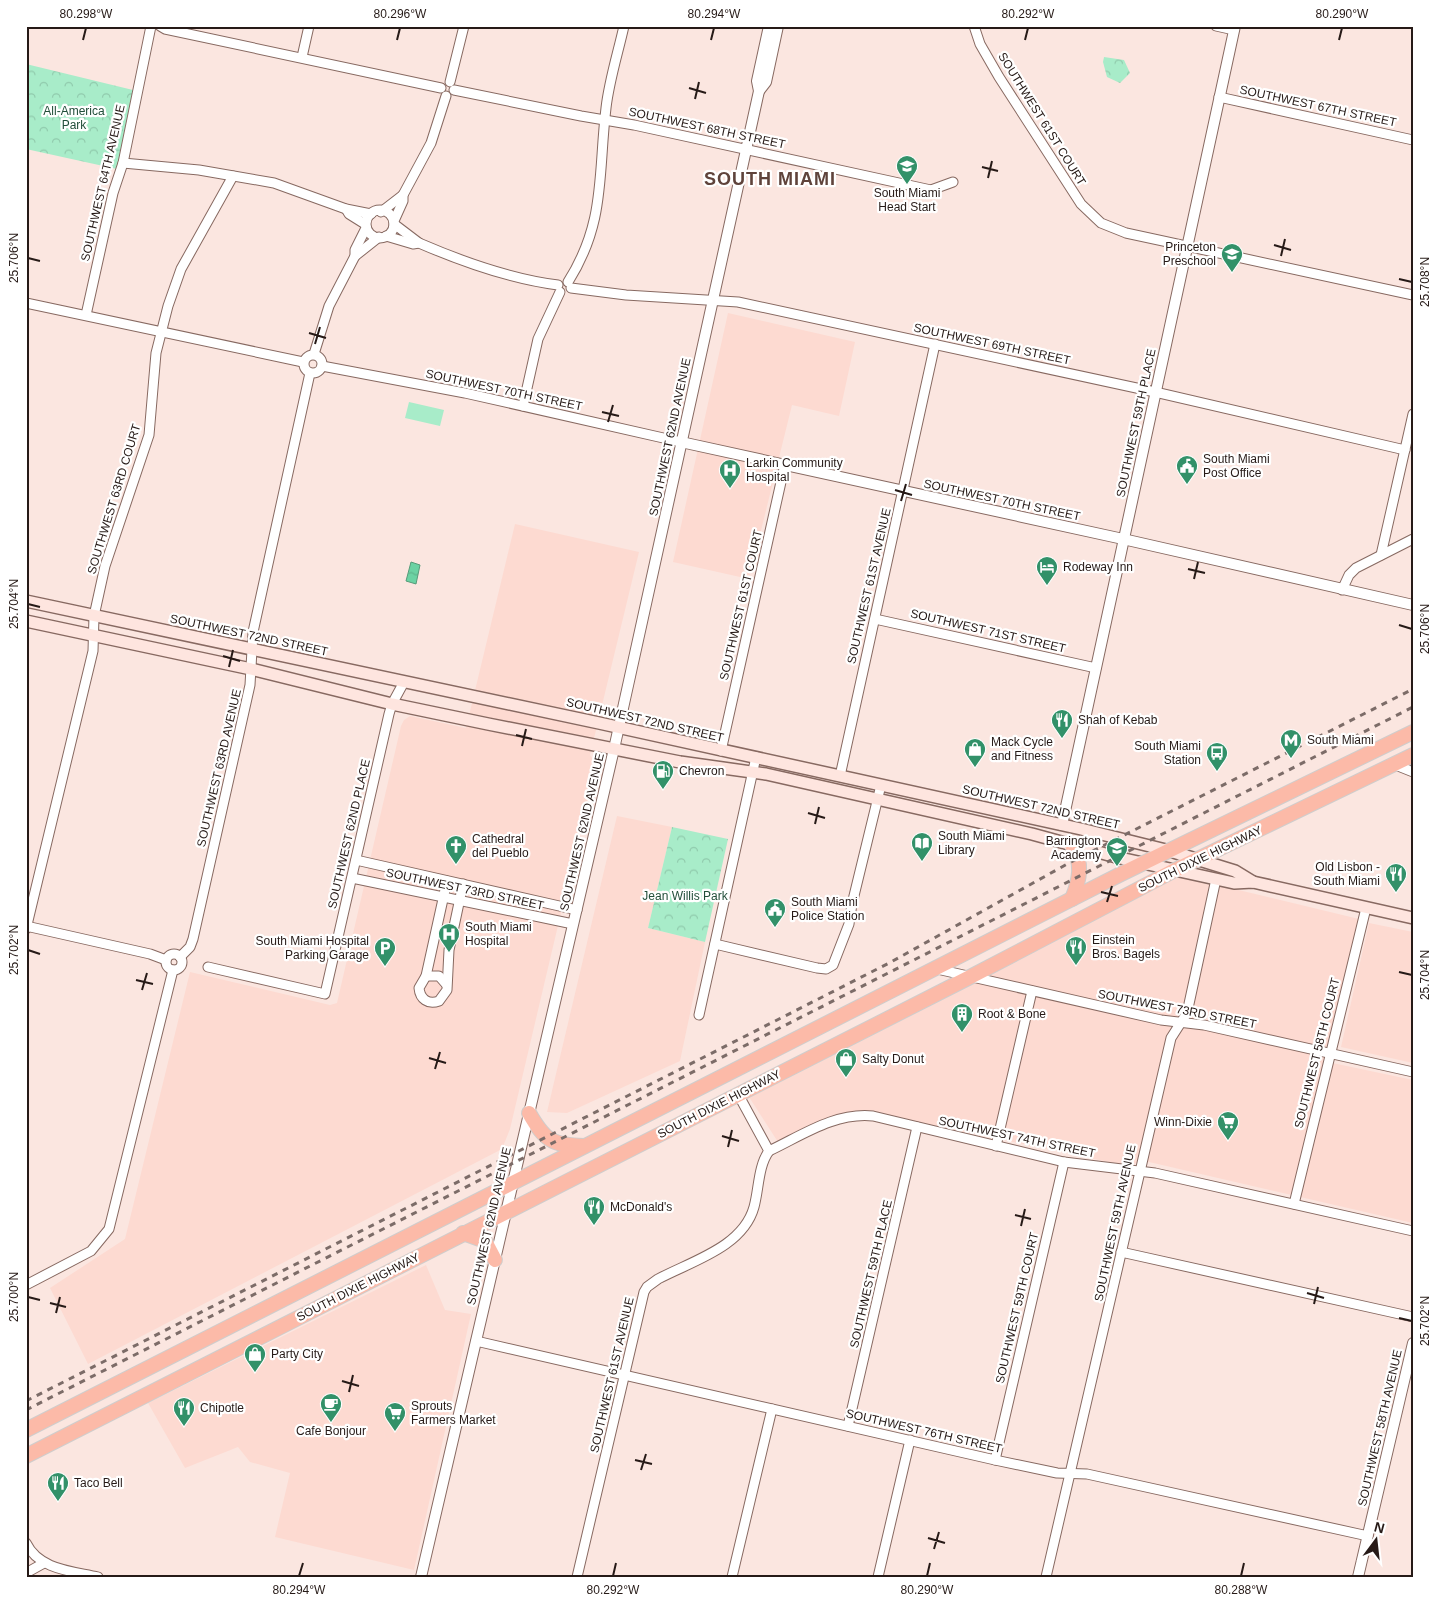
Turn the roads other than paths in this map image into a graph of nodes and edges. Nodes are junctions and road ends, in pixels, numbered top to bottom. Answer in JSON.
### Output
{"nodes":[{"id":1,"x":151,"y":26,"type":"edge"},
{"id":2,"x":160,"y":26,"type":"edge"},
{"id":3,"x":309,"y":26,"type":"edge"},
{"id":4,"x":464,"y":26,"type":"edge"},
{"id":5,"x":624,"y":26,"type":"edge"},
{"id":6,"x":769,"y":26,"type":"edge"},
{"id":7,"x":778,"y":26,"type":"edge"},
{"id":8,"x":974,"y":26,"type":"edge"},
{"id":9,"x":1216,"y":26,"type":"edge"},
{"id":10,"x":1234,"y":28,"type":"edge"},
{"id":11,"x":302,"y":57,"type":"junction"},
{"id":12,"x":452,"y":86,"type":"junction"},
{"id":13,"x":759,"y":91,"type":"junction"},
{"id":14,"x":443,"y":92,"type":"junction"},
{"id":15,"x":1219,"y":98,"type":"junction"},
{"id":16,"x":605,"y":120,"type":"junction"},
{"id":17,"x":1413,"y":140,"type":"edge"},
{"id":18,"x":746,"y":149,"type":"junction"},
{"id":19,"x":123,"y":162,"type":"junction"},
{"id":20,"x":233,"y":176,"type":"junction"},
{"id":21,"x":953,"y":182,"type":"dead end"},
{"id":22,"x":403,"y":195,"type":"junction"},
{"id":23,"x":346,"y":210,"type":"junction"},
{"id":24,"x":381,"y":212,"type":"junction"},
{"id":25,"x":371,"y":214,"type":"junction"},
{"id":26,"x":394,"y":222,"type":"junction"},
{"id":27,"x":365,"y":226,"type":"junction"},
{"id":28,"x":382,"y":237,"type":"junction"},
{"id":29,"x":419,"y":243,"type":"junction"},
{"id":30,"x":1187,"y":246,"type":"junction"},
{"id":31,"x":355,"y":256,"type":"junction"},
{"id":32,"x":569,"y":285,"type":"junction"},
{"id":33,"x":559,"y":288,"type":"junction"},
{"id":34,"x":1413,"y":295,"type":"edge"},
{"id":35,"x":713,"y":300,"type":"junction"},
{"id":36,"x":26,"y":303,"type":"edge"},
{"id":37,"x":86,"y":315,"type":"junction"},
{"id":38,"x":161,"y":331,"type":"junction"},
{"id":39,"x":934,"y":344,"type":"junction"},
{"id":40,"x":314,"y":354,"type":"junction"},
{"id":41,"x":304,"y":362,"type":"junction"},
{"id":42,"x":322,"y":366,"type":"junction"},
{"id":43,"x":310,"y":373,"type":"junction"},
{"id":44,"x":1155,"y":392,"type":"junction"},
{"id":45,"x":523,"y":406,"type":"junction"},
{"id":46,"x":1413,"y":414,"type":"edge"},
{"id":47,"x":681,"y":442,"type":"junction"},
{"id":48,"x":1405,"y":450,"type":"junction"},
{"id":49,"x":785,"y":464,"type":"junction"},
{"id":50,"x":903,"y":491,"type":"junction"},
{"id":51,"x":1123,"y":539,"type":"junction"},
{"id":52,"x":1413,"y":539,"type":"edge"},
{"id":53,"x":1381,"y":555,"type":"junction"},
{"id":54,"x":1342,"y":590,"type":"junction"},
{"id":55,"x":26,"y":601,"type":"edge"},
{"id":56,"x":1413,"y":605,"type":"edge"},
{"id":57,"x":94,"y":616,"type":"junction"},
{"id":58,"x":875,"y":619,"type":"junction"},
{"id":59,"x":26,"y":621,"type":"edge"},
{"id":60,"x":93,"y":635,"type":"junction"},
{"id":61,"x":252,"y":649,"type":"junction"},
{"id":62,"x":1096,"y":668,"type":"junction"},
{"id":63,"x":251,"y":669,"type":"junction"},
{"id":64,"x":404,"y":682,"type":"junction"},
{"id":65,"x":392,"y":704,"type":"junction"},
{"id":66,"x":618,"y":728,"type":"junction"},
{"id":67,"x":1413,"y":732,"type":"edge"},
{"id":68,"x":614,"y":749,"type":"junction"},
{"id":69,"x":721,"y":751,"type":"junction"},
{"id":70,"x":1413,"y":754,"type":"edge"},
{"id":71,"x":756,"y":757,"type":"junction"},
{"id":72,"x":1393,"y":764,"type":"junction"},
{"id":73,"x":752,"y":772,"type":"junction"},
{"id":74,"x":1413,"y":772,"type":"edge"},
{"id":75,"x":840,"y":776,"type":"junction"},
{"id":76,"x":880,"y":785,"type":"junction"},
{"id":77,"x":877,"y":799,"type":"junction"},
{"id":78,"x":1062,"y":825,"type":"junction"},
{"id":79,"x":1032,"y":834,"type":"junction"},
{"id":80,"x":1072,"y":845,"type":"junction"},
{"id":81,"x":1170,"y":851,"type":"junction"},
{"id":82,"x":356,"y":860,"type":"junction"},
{"id":83,"x":1197,"y":860,"type":"junction"},
{"id":84,"x":1144,"y":863,"type":"junction"},
{"id":85,"x":1175,"y":870,"type":"junction"},
{"id":86,"x":352,"y":878,"type":"junction"},
{"id":87,"x":1216,"y":879,"type":"junction"},
{"id":88,"x":447,"y":881,"type":"junction"},
{"id":89,"x":1253,"y":882,"type":"junction"},
{"id":90,"x":463,"y":884,"type":"junction"},
{"id":91,"x":444,"y":896,"type":"junction"},
{"id":92,"x":1072,"y":899,"type":"junction"},
{"id":93,"x":460,"y":900,"type":"junction"},
{"id":94,"x":1366,"y":908,"type":"junction"},
{"id":95,"x":577,"y":910,"type":"junction"},
{"id":96,"x":1413,"y":918,"type":"edge"},
{"id":97,"x":573,"y":924,"type":"junction"},
{"id":98,"x":26,"y":927,"type":"edge"},
{"id":99,"x":715,"y":944,"type":"junction"},
{"id":100,"x":180,"y":958,"type":"junction"},
{"id":101,"x":166,"y":960,"type":"junction"},
{"id":102,"x":208,"y":967,"type":"dead end"},
{"id":103,"x":937,"y":968,"type":"junction"},
{"id":104,"x":173,"y":970,"type":"junction"},
{"id":105,"x":426,"y":976,"type":"junction"},
{"id":106,"x":972,"y":976,"type":"junction"},
{"id":107,"x":446,"y":984,"type":"junction"},
{"id":108,"x":1032,"y":990,"type":"junction"},
{"id":109,"x":699,"y":1015,"type":"dead end"},
{"id":110,"x":1179,"y":1022,"type":"junction"},
{"id":111,"x":1330,"y":1053,"type":"junction"},
{"id":112,"x":757,"y":1059,"type":"junction"},
{"id":113,"x":1413,"y":1072,"type":"edge"},
{"id":114,"x":706,"y":1085,"type":"junction"},
{"id":115,"x":738,"y":1094,"type":"junction"},
{"id":116,"x":529,"y":1113,"type":"junction"},
{"id":117,"x":918,"y":1127,"type":"junction"},
{"id":118,"x":585,"y":1146,"type":"junction"},
{"id":119,"x":996,"y":1146,"type":"junction"},
{"id":120,"x":768,"y":1151,"type":"junction"},
{"id":121,"x":1064,"y":1162,"type":"junction"},
{"id":122,"x":1138,"y":1171,"type":"junction"},
{"id":123,"x":512,"y":1184,"type":"junction"},
{"id":124,"x":1294,"y":1204,"type":"junction"},
{"id":125,"x":506,"y":1212,"type":"junction"},
{"id":126,"x":1413,"y":1231,"type":"edge"},
{"id":127,"x":463,"y":1234,"type":"junction"},
{"id":128,"x":1121,"y":1252,"type":"junction"},
{"id":129,"x":495,"y":1260,"type":"junction"},
{"id":130,"x":26,"y":1285,"type":"edge"},
{"id":131,"x":1413,"y":1317,"type":"edge"},
{"id":132,"x":476,"y":1340,"type":"junction"},
{"id":133,"x":1413,"y":1342,"type":"edge"},
{"id":134,"x":624,"y":1375,"type":"junction"},
{"id":135,"x":772,"y":1409,"type":"junction"},
{"id":136,"x":848,"y":1426,"type":"junction"},
{"id":137,"x":26,"y":1430,"type":"edge"},
{"id":138,"x":910,"y":1440,"type":"junction"},
{"id":139,"x":26,"y":1456,"type":"edge"},
{"id":140,"x":995,"y":1460,"type":"junction"},
{"id":141,"x":1071,"y":1474,"type":"junction"},
{"id":142,"x":1368,"y":1536,"type":"junction"},
{"id":143,"x":26,"y":1543,"type":"edge"},
{"id":144,"x":44,"y":1563,"type":"junction"},
{"id":145,"x":26,"y":1573,"type":"edge"},
{"id":146,"x":98,"y":1577,"type":"edge"},
{"id":147,"x":421,"y":1577,"type":"edge"},
{"id":148,"x":577,"y":1577,"type":"edge"},
{"id":149,"x":732,"y":1577,"type":"edge"},
{"id":150,"x":878,"y":1577,"type":"edge"},
{"id":151,"x":1046,"y":1577,"type":"edge"},
{"id":152,"x":1358,"y":1577,"type":"edge"}],
"edges":[{"from":1,"to":19,"type":"street","name":"SOUTHWEST 64TH AVENUE"},
{"from":2,"to":11,"type":"street"},
{"from":3,"to":11,"type":"street"},
{"from":4,"to":12,"type":"street"},
{"from":5,"to":16,"type":"street"},
{"from":6,"to":13,"type":"street","name":"SOUTHWEST 62ND AVENUE"},
{"from":7,"to":13,"type":"street","name":"SOUTHWEST 62ND AVENUE"},
{"from":8,"to":30,"type":"street","name":"SOUTHWEST 61ST COURT"},
{"from":9,"to":10,"type":"street"},
{"from":10,"to":15,"type":"street","name":"SOUTHWEST 59TH PLACE"},
{"from":11,"to":14,"type":"street"},
{"from":12,"to":14,"type":"street"},
{"from":12,"to":16,"type":"street","name":"SOUTHWEST 68TH STREET"},
{"from":13,"to":18,"type":"street","name":"SOUTHWEST 62ND AVENUE"},
{"from":14,"to":22,"type":"street"},
{"from":15,"to":17,"type":"street","name":"SOUTHWEST 67TH STREET"},
{"from":15,"to":30,"type":"street","name":"SOUTHWEST 59TH PLACE"},
{"from":16,"to":18,"type":"street","name":"SOUTHWEST 68TH STREET"},
{"from":16,"to":32,"type":"street"},
{"from":18,"to":21,"type":"street","name":"SOUTHWEST 68TH STREET"},
{"from":18,"to":35,"type":"street","name":"SOUTHWEST 62ND AVENUE"},
{"from":19,"to":20,"type":"street"},
{"from":19,"to":37,"type":"street","name":"SOUTHWEST 64TH AVENUE"},
{"from":20,"to":23,"type":"street"},
{"from":20,"to":38,"type":"street","name":"SOUTHWEST 63RD COURT"},
{"from":22,"to":24,"type":"street"},
{"from":22,"to":26,"type":"street"},
{"from":23,"to":25,"type":"street"},
{"from":23,"to":27,"type":"street"},
{"from":24,"to":25,"type":"street"},
{"from":24,"to":26,"type":"street"},
{"from":25,"to":27,"type":"street"},
{"from":26,"to":28,"type":"street"},
{"from":26,"to":29,"type":"street"},
{"from":27,"to":28,"type":"street"},
{"from":27,"to":31,"type":"street"},
{"from":28,"to":29,"type":"street"},
{"from":28,"to":31,"type":"street"},
{"from":29,"to":33,"type":"street"},
{"from":30,"to":34,"type":"street"},
{"from":30,"to":44,"type":"street","name":"SOUTHWEST 59TH PLACE"},
{"from":31,"to":40,"type":"street"},
{"from":32,"to":33,"type":"street","name":"SOUTHWEST 69TH STREET"},
{"from":32,"to":35,"type":"street","name":"SOUTHWEST 69TH STREET"},
{"from":33,"to":45,"type":"street"},
{"from":35,"to":39,"type":"street","name":"SOUTHWEST 69TH STREET"},
{"from":35,"to":47,"type":"street","name":"SOUTHWEST 62ND AVENUE"},
{"from":36,"to":37,"type":"street"},
{"from":37,"to":38,"type":"street"},
{"from":38,"to":41,"type":"street"},
{"from":38,"to":57,"type":"street","name":"SOUTHWEST 63RD COURT"},
{"from":39,"to":44,"type":"street","name":"SOUTHWEST 69TH STREET"},
{"from":39,"to":50,"type":"street","name":"SOUTHWEST 61ST AVENUE"},
{"from":40,"to":41,"type":"street"},
{"from":40,"to":42,"type":"street"},
{"from":41,"to":43,"type":"street"},
{"from":42,"to":43,"type":"street"},
{"from":42,"to":45,"type":"street","name":"SOUTHWEST 70TH STREET"},
{"from":43,"to":61,"type":"street","name":"SOUTHWEST 63RD AVENUE"},
{"from":44,"to":48,"type":"street","name":"SOUTHWEST 69TH STREET"},
{"from":44,"to":51,"type":"street","name":"SOUTHWEST 59TH PLACE"},
{"from":45,"to":47,"type":"street","name":"SOUTHWEST 70TH STREET"},
{"from":46,"to":48,"type":"street"},
{"from":47,"to":49,"type":"street","name":"SOUTHWEST 70TH STREET"},
{"from":47,"to":66,"type":"street","name":"SOUTHWEST 62ND AVENUE"},
{"from":48,"to":53,"type":"street"},
{"from":49,"to":50,"type":"street","name":"SOUTHWEST 70TH STREET"},
{"from":49,"to":69,"type":"street","name":"SOUTHWEST 61ST COURT"},
{"from":50,"to":51,"type":"street","name":"SOUTHWEST 70TH STREET"},
{"from":50,"to":58,"type":"street","name":"SOUTHWEST 61ST AVENUE"},
{"from":51,"to":54,"type":"street","name":"SOUTHWEST 70TH STREET"},
{"from":51,"to":62,"type":"street","name":"SOUTHWEST 59TH PLACE"},
{"from":52,"to":53,"type":"street"},
{"from":53,"to":54,"type":"street"},
{"from":54,"to":56,"type":"street","name":"SOUTHWEST 70TH STREET"},
{"from":55,"to":57,"type":"main road","name":"SOUTHWEST 72ND STREET"},
{"from":57,"to":60,"type":"street","name":"SOUTHWEST 63RD COURT"},
{"from":57,"to":61,"type":"main road","name":"SOUTHWEST 72ND STREET"},
{"from":58,"to":62,"type":"street","name":"SOUTHWEST 71ST STREET"},
{"from":58,"to":75,"type":"street","name":"SOUTHWEST 61ST AVENUE"},
{"from":59,"to":60,"type":"main road","name":"SOUTHWEST 72ND STREET"},
{"from":60,"to":63,"type":"main road","name":"SOUTHWEST 72ND STREET"},
{"from":60,"to":98,"type":"street","name":"SOUTHWEST 63RD COURT"},
{"from":61,"to":63,"type":"street","name":"SOUTHWEST 63RD AVENUE"},
{"from":61,"to":64,"type":"main road","name":"SOUTHWEST 72ND STREET"},
{"from":62,"to":78,"type":"street","name":"SOUTHWEST 59TH PLACE"},
{"from":63,"to":65,"type":"main road","name":"SOUTHWEST 72ND STREET"},
{"from":63,"to":100,"type":"street","name":"SOUTHWEST 63RD AVENUE"},
{"from":64,"to":65,"type":"street","name":"SOUTHWEST 62ND PLACE"},
{"from":64,"to":66,"type":"main road","name":"SOUTHWEST 72ND STREET"},
{"from":65,"to":68,"type":"main road","name":"SOUTHWEST 72ND STREET"},
{"from":65,"to":82,"type":"street","name":"SOUTHWEST 62ND PLACE"},
{"from":66,"to":68,"type":"street","name":"SOUTHWEST 62ND AVENUE"},
{"from":66,"to":69,"type":"main road","name":"SOUTHWEST 72ND STREET"},
{"from":67,"to":81,"type":"highway","name":"SOUTH DIXIE HIGHWAY"},
{"from":68,"to":73,"type":"main road","name":"SOUTHWEST 72ND STREET"},
{"from":68,"to":95,"type":"street","name":"SOUTHWEST 62ND AVENUE"},
{"from":69,"to":71,"type":"main road","name":"SOUTHWEST 72ND STREET"},
{"from":70,"to":72,"type":"highway","name":"SOUTH DIXIE HIGHWAY"},
{"from":71,"to":73,"type":"street"},
{"from":71,"to":75,"type":"main road","name":"SOUTHWEST 72ND STREET"},
{"from":72,"to":74,"type":"street"},
{"from":72,"to":83,"type":"highway","name":"SOUTH DIXIE HIGHWAY"},
{"from":73,"to":77,"type":"main road","name":"SOUTHWEST 72ND STREET"},
{"from":73,"to":99,"type":"street"},
{"from":75,"to":76,"type":"main road","name":"SOUTHWEST 72ND STREET"},
{"from":76,"to":77,"type":"street"},
{"from":76,"to":78,"type":"main road","name":"SOUTHWEST 72ND STREET"},
{"from":77,"to":79,"type":"main road","name":"SOUTHWEST 72ND STREET"},
{"from":77,"to":99,"type":"street"},
{"from":78,"to":79,"type":"main road"},
{"from":78,"to":81,"type":"main road","name":"SOUTHWEST 72ND STREET"},
{"from":79,"to":80,"type":"main road","name":"SOUTHWEST 72ND STREET"},
{"from":80,"to":84,"type":"main road","name":"SOUTHWEST 72ND STREET"},
{"from":80,"to":92,"type":"highway"},
{"from":81,"to":83,"type":"main road","name":"SOUTHWEST 72ND STREET"},
{"from":81,"to":84,"type":"highway","name":"SOUTH DIXIE HIGHWAY"},
{"from":82,"to":86,"type":"street","name":"SOUTHWEST 62ND PLACE"},
{"from":82,"to":88,"type":"street","name":"SOUTHWEST 73RD STREET"},
{"from":83,"to":85,"type":"highway","name":"SOUTH DIXIE HIGHWAY"},
{"from":83,"to":89,"type":"main road","name":"SOUTHWEST 72ND STREET"},
{"from":84,"to":85,"type":"main road","name":"SOUTHWEST 72ND STREET"},
{"from":84,"to":92,"type":"highway","name":"SOUTH DIXIE HIGHWAY"},
{"from":85,"to":87,"type":"main road","name":"SOUTHWEST 72ND STREET"},
{"from":85,"to":106,"type":"highway","name":"SOUTH DIXIE HIGHWAY"},
{"from":86,"to":91,"type":"street","name":"SOUTHWEST 73RD STREET"},
{"from":86,"to":102,"type":"street","name":"SOUTHWEST 62ND PLACE"},
{"from":87,"to":89,"type":"main road","name":"SOUTHWEST 72ND STREET"},
{"from":87,"to":110,"type":"street","name":"SOUTHWEST 59TH AVENUE"},
{"from":88,"to":90,"type":"street","name":"SOUTHWEST 73RD STREET"},
{"from":88,"to":91,"type":"street"},
{"from":89,"to":94,"type":"main road","name":"SOUTHWEST 72ND STREET"},
{"from":90,"to":93,"type":"street"},
{"from":90,"to":95,"type":"street","name":"SOUTHWEST 73RD STREET"},
{"from":91,"to":93,"type":"street","name":"SOUTHWEST 73RD STREET"},
{"from":91,"to":105,"type":"street"},
{"from":92,"to":103,"type":"highway","name":"SOUTH DIXIE HIGHWAY"},
{"from":93,"to":97,"type":"street","name":"SOUTHWEST 73RD STREET"},
{"from":93,"to":107,"type":"street"},
{"from":94,"to":96,"type":"main road","name":"SOUTHWEST 72ND STREET"},
{"from":94,"to":111,"type":"street","name":"SOUTHWEST 58TH COURT"},
{"from":95,"to":97,"type":"street","name":"SOUTHWEST 62ND AVENUE"},
{"from":97,"to":116,"type":"street","name":"SOUTHWEST 62ND AVENUE"},
{"from":98,"to":101,"type":"street"},
{"from":99,"to":109,"type":"street"},
{"from":100,"to":101,"type":"street"},
{"from":100,"to":104,"type":"street","name":"SOUTHWEST 63RD AVENUE"},
{"from":101,"to":104,"type":"street"},
{"from":103,"to":106,"type":"street","name":"SOUTHWEST 73RD STREET"},
{"from":103,"to":112,"type":"highway","name":"SOUTH DIXIE HIGHWAY"},
{"from":104,"to":130,"type":"street","name":"SOUTHWEST 63RD AVENUE"},
{"from":105,"to":107,"type":"street"},
{"from":105,"to":107,"type":"street"},
{"from":106,"to":108,"type":"street","name":"SOUTHWEST 73RD STREET"},
{"from":106,"to":115,"type":"highway","name":"SOUTH DIXIE HIGHWAY"},
{"from":108,"to":110,"type":"street","name":"SOUTHWEST 73RD STREET"},
{"from":108,"to":119,"type":"street"},
{"from":110,"to":111,"type":"street","name":"SOUTHWEST 73RD STREET"},
{"from":110,"to":122,"type":"street","name":"SOUTHWEST 59TH AVENUE"},
{"from":111,"to":113,"type":"street","name":"SOUTHWEST 73RD STREET"},
{"from":111,"to":124,"type":"street","name":"SOUTHWEST 58TH COURT"},
{"from":112,"to":114,"type":"highway","name":"SOUTH DIXIE HIGHWAY"},
{"from":112,"to":115,"type":"highway"},
{"from":114,"to":115,"type":"highway"},
{"from":114,"to":118,"type":"highway","name":"SOUTH DIXIE HIGHWAY"},
{"from":115,"to":120,"type":"street"},
{"from":115,"to":125,"type":"highway","name":"SOUTH DIXIE HIGHWAY"},
{"from":116,"to":118,"type":"highway"},
{"from":116,"to":123,"type":"street","name":"SOUTHWEST 62ND AVENUE"},
{"from":117,"to":119,"type":"street","name":"SOUTHWEST 74TH STREET"},
{"from":117,"to":120,"type":"street","name":"SOUTHWEST 74TH STREET"},
{"from":117,"to":136,"type":"street","name":"SOUTHWEST 59TH PLACE"},
{"from":118,"to":123,"type":"highway","name":"SOUTH DIXIE HIGHWAY"},
{"from":119,"to":121,"type":"street","name":"SOUTHWEST 74TH STREET"},
{"from":120,"to":134,"type":"street","name":"SOUTHWEST 61ST AVENUE"},
{"from":121,"to":122,"type":"street","name":"SOUTHWEST 74TH STREET"},
{"from":121,"to":140,"type":"street","name":"SOUTHWEST 59TH COURT"},
{"from":122,"to":124,"type":"street","name":"SOUTHWEST 74TH STREET"},
{"from":122,"to":128,"type":"street","name":"SOUTHWEST 59TH AVENUE"},
{"from":123,"to":125,"type":"street","name":"SOUTHWEST 62ND AVENUE"},
{"from":123,"to":137,"type":"highway","name":"SOUTH DIXIE HIGHWAY"},
{"from":124,"to":126,"type":"street","name":"SOUTHWEST 74TH STREET"},
{"from":125,"to":127,"type":"highway","name":"SOUTH DIXIE HIGHWAY"},
{"from":125,"to":129,"type":"street","name":"SOUTHWEST 62ND AVENUE"},
{"from":127,"to":129,"type":"highway"},
{"from":127,"to":139,"type":"highway","name":"SOUTH DIXIE HIGHWAY"},
{"from":128,"to":131,"type":"street"},
{"from":128,"to":141,"type":"street","name":"SOUTHWEST 59TH AVENUE"},
{"from":129,"to":132,"type":"street","name":"SOUTHWEST 62ND AVENUE"},
{"from":132,"to":134,"type":"street","name":"SOUTHWEST 76TH STREET"},
{"from":132,"to":147,"type":"street","name":"SOUTHWEST 62ND AVENUE"},
{"from":133,"to":142,"type":"street","name":"SOUTHWEST 58TH AVENUE"},
{"from":134,"to":135,"type":"street","name":"SOUTHWEST 76TH STREET"},
{"from":134,"to":148,"type":"street","name":"SOUTHWEST 61ST AVENUE"},
{"from":135,"to":136,"type":"street","name":"SOUTHWEST 76TH STREET"},
{"from":135,"to":149,"type":"street"},
{"from":136,"to":138,"type":"street","name":"SOUTHWEST 76TH STREET"},
{"from":138,"to":140,"type":"street","name":"SOUTHWEST 76TH STREET"},
{"from":138,"to":150,"type":"street"},
{"from":140,"to":141,"type":"street","name":"SOUTHWEST 76TH STREET"},
{"from":141,"to":142,"type":"street","name":"SOUTHWEST 76TH STREET"},
{"from":141,"to":151,"type":"street","name":"SOUTHWEST 59TH AVENUE"},
{"from":142,"to":152,"type":"street","name":"SOUTHWEST 58TH AVENUE"},
{"from":143,"to":144,"type":"street"},
{"from":144,"to":145,"type":"street"},
{"from":144,"to":146,"type":"street"}]}
